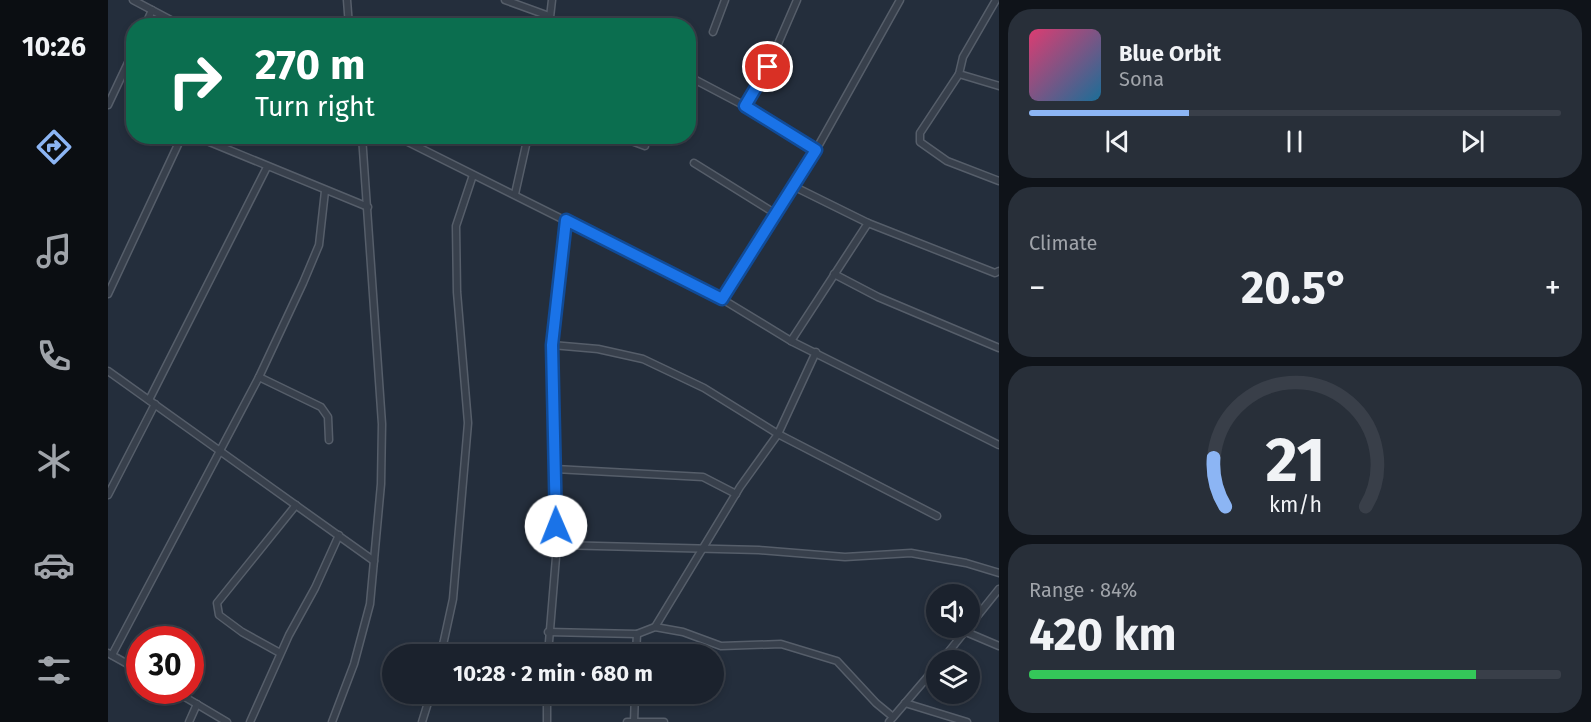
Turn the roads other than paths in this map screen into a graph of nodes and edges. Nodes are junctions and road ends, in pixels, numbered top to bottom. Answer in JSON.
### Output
{"nodes":[{"id":1,"x":133,"y":0,"type":"edge"},
{"id":2,"x":346,"y":0,"type":"edge"},
{"id":3,"x":505,"y":0,"type":"edge"},
{"id":4,"x":552,"y":0,"type":"edge"},
{"id":5,"x":725,"y":0,"type":"edge"},
{"id":6,"x":797,"y":0,"type":"edge"},
{"id":7,"x":900,"y":0,"type":"edge"},
{"id":8,"x":144,"y":3,"type":"edge"},
{"id":9,"x":996,"y":3,"type":"edge"},
{"id":10,"x":152,"y":10,"type":"junction"},
{"id":11,"x":148,"y":18,"type":"edge"},
{"id":12,"x":167,"y":18,"type":"edge"},
{"id":13,"x":349,"y":18,"type":"edge"},
{"id":14,"x":543,"y":18,"type":"edge"},
{"id":15,"x":549,"y":18,"type":"edge"},
{"id":16,"x":713,"y":32,"type":"dead end"},
{"id":17,"x":126,"y":67,"type":"edge"},
{"id":18,"x":959,"y":74,"type":"junction"},
{"id":19,"x":696,"y":80,"type":"edge"},
{"id":20,"x":999,"y":86,"type":"edge"},
{"id":21,"x":108,"y":105,"type":"edge"},
{"id":22,"x":745,"y":106,"type":"junction"},
{"id":23,"x":178,"y":144,"type":"edge"},
{"id":24,"x":214,"y":144,"type":"edge"},
{"id":25,"x":363,"y":144,"type":"edge"},
{"id":26,"x":412,"y":144,"type":"edge"},
{"id":27,"x":526,"y":144,"type":"edge"},
{"id":28,"x":640,"y":144,"type":"edge"},
{"id":29,"x":645,"y":146,"type":"dead end"},
{"id":30,"x":816,"y":150,"type":"junction"},
{"id":31,"x":694,"y":163,"type":"dead end"},
{"id":32,"x":267,"y":167,"type":"junction"},
{"id":33,"x":472,"y":175,"type":"junction"},
{"id":34,"x":999,"y":181,"type":"edge"},
{"id":35,"x":793,"y":186,"type":"junction"},
{"id":36,"x":325,"y":191,"type":"junction"},
{"id":37,"x":515,"y":195,"type":"junction"},
{"id":38,"x":368,"y":207,"type":"junction"},
{"id":39,"x":776,"y":214,"type":"junction"},
{"id":40,"x":566,"y":220,"type":"junction"},
{"id":41,"x":868,"y":223,"type":"junction"},
{"id":42,"x":999,"y":271,"type":"edge"},
{"id":43,"x":834,"y":274,"type":"junction"},
{"id":44,"x":108,"y":294,"type":"edge"},
{"id":45,"x":722,"y":299,"type":"junction"},
{"id":46,"x":790,"y":341,"type":"junction"},
{"id":47,"x":552,"y":345,"type":"junction"},
{"id":48,"x":999,"y":348,"type":"edge"},
{"id":49,"x":816,"y":352,"type":"junction"},
{"id":50,"x":108,"y":371,"type":"edge"},
{"id":51,"x":259,"y":377,"type":"junction"},
{"id":52,"x":152,"y":402,"type":"junction"},
{"id":53,"x":778,"y":434,"type":"junction"},
{"id":54,"x":329,"y":440,"type":"dead end"},
{"id":55,"x":999,"y":445,"type":"edge"},
{"id":56,"x":219,"y":450,"type":"junction"},
{"id":57,"x":555,"y":470,"type":"junction"},
{"id":58,"x":736,"y":494,"type":"junction"},
{"id":59,"x":108,"y":495,"type":"edge"},
{"id":60,"x":296,"y":505,"type":"junction"},
{"id":61,"x":937,"y":516,"type":"dead end"},
{"id":62,"x":339,"y":535,"type":"junction"},
{"id":63,"x":557,"y":545,"type":"junction"},
{"id":64,"x":702,"y":550,"type":"junction"},
{"id":65,"x":374,"y":561,"type":"junction"},
{"id":66,"x":999,"y":573,"type":"edge"},
{"id":67,"x":999,"y":589,"type":"edge"},
{"id":68,"x":980,"y":614,"type":"edge"},
{"id":69,"x":656,"y":627,"type":"junction"},
{"id":70,"x":548,"y":632,"type":"junction"},
{"id":71,"x":637,"y":634,"type":"junction"},
{"id":72,"x":961,"y":638,"type":"edge"},
{"id":73,"x":980,"y":638,"type":"edge"},
{"id":74,"x":443,"y":644,"type":"edge"},
{"id":75,"x":548,"y":644,"type":"edge"},
{"id":76,"x":636,"y":644,"type":"edge"},
{"id":77,"x":999,"y":646,"type":"edge"},
{"id":78,"x":951,"y":650,"type":"edge"},
{"id":79,"x":280,"y":653,"type":"junction"},
{"id":80,"x":110,"y":654,"type":"edge"},
{"id":81,"x":126,"y":663,"type":"edge"},
{"id":82,"x":926,"y":679,"type":"edge"},
{"id":83,"x":905,"y":703,"type":"junction"},
{"id":84,"x":197,"y":704,"type":"joint"},
{"id":85,"x":428,"y":704,"type":"edge"},
{"id":86,"x":547,"y":704,"type":"edge"},
{"id":87,"x":635,"y":704,"type":"edge"},
{"id":88,"x":891,"y":719,"type":"edge"},
{"id":89,"x":189,"y":722,"type":"edge"},
{"id":90,"x":227,"y":722,"type":"edge"},
{"id":91,"x":250,"y":722,"type":"edge"},
{"id":92,"x":332,"y":722,"type":"edge"},
{"id":93,"x":422,"y":722,"type":"edge"},
{"id":94,"x":547,"y":722,"type":"edge"},
{"id":95,"x":627,"y":722,"type":"edge"},
{"id":96,"x":634,"y":722,"type":"edge"},
{"id":97,"x":664,"y":722,"type":"edge"},
{"id":98,"x":967,"y":722,"type":"edge"}],
"edges":[{"from":1,"to":8,"type":"street"},
{"from":2,"to":13,"type":"street"},
{"from":3,"to":14,"type":"street"},
{"from":4,"to":15,"type":"street"},
{"from":5,"to":16,"type":"street"},
{"from":6,"to":22,"type":"street"},
{"from":7,"to":30,"type":"street"},
{"from":8,"to":10,"type":"street"},
{"from":9,"to":18,"type":"street"},
{"from":10,"to":11,"type":"street"},
{"from":10,"to":12,"type":"street"},
{"from":17,"to":21,"type":"street"},
{"from":18,"to":20,"type":"street"},
{"from":18,"to":34,"type":"street"},
{"from":19,"to":22,"type":"street"},
{"from":22,"to":30,"type":"street"},
{"from":23,"to":44,"type":"street"},
{"from":24,"to":32,"type":"street"},
{"from":25,"to":38,"type":"street"},
{"from":26,"to":33,"type":"street"},
{"from":27,"to":37,"type":"street"},
{"from":28,"to":29,"type":"street"},
{"from":30,"to":35,"type":"street"},
{"from":31,"to":39,"type":"street"},
{"from":32,"to":36,"type":"street"},
{"from":32,"to":52,"type":"street"},
{"from":33,"to":37,"type":"street"},
{"from":33,"to":74,"type":"street"},
{"from":35,"to":39,"type":"street"},
{"from":35,"to":41,"type":"street"},
{"from":36,"to":38,"type":"street"},
{"from":36,"to":51,"type":"street"},
{"from":37,"to":40,"type":"street"},
{"from":38,"to":65,"type":"street"},
{"from":39,"to":45,"type":"street"},
{"from":40,"to":45,"type":"street"},
{"from":40,"to":47,"type":"street"},
{"from":41,"to":42,"type":"street"},
{"from":41,"to":43,"type":"street"},
{"from":43,"to":46,"type":"street"},
{"from":43,"to":48,"type":"street"},
{"from":45,"to":46,"type":"street"},
{"from":46,"to":49,"type":"street"},
{"from":47,"to":53,"type":"street"},
{"from":47,"to":57,"type":"street"},
{"from":49,"to":53,"type":"street"},
{"from":49,"to":55,"type":"street"},
{"from":50,"to":52,"type":"street"},
{"from":51,"to":54,"type":"street"},
{"from":51,"to":56,"type":"street"},
{"from":52,"to":56,"type":"street"},
{"from":52,"to":59,"type":"street"},
{"from":53,"to":58,"type":"street"},
{"from":53,"to":61,"type":"street"},
{"from":56,"to":60,"type":"street"},
{"from":56,"to":80,"type":"street"},
{"from":57,"to":58,"type":"street"},
{"from":57,"to":63,"type":"street"},
{"from":58,"to":64,"type":"street"},
{"from":60,"to":62,"type":"street"},
{"from":60,"to":79,"type":"street"},
{"from":62,"to":65,"type":"street"},
{"from":62,"to":79,"type":"street"},
{"from":63,"to":64,"type":"street"},
{"from":63,"to":70,"type":"street"},
{"from":64,"to":66,"type":"street"},
{"from":64,"to":69,"type":"street"},
{"from":65,"to":92,"type":"street"},
{"from":67,"to":68,"type":"street"},
{"from":69,"to":71,"type":"street"},
{"from":69,"to":88,"type":"street"},
{"from":70,"to":71,"type":"street"},
{"from":70,"to":75,"type":"street"},
{"from":71,"to":76,"type":"street"},
{"from":72,"to":78,"type":"street"},
{"from":73,"to":77,"type":"street"},
{"from":79,"to":91,"type":"street"},
{"from":80,"to":81,"type":"street"},
{"from":82,"to":83,"type":"street"},
{"from":83,"to":88,"type":"street"},
{"from":83,"to":98,"type":"street"},
{"from":84,"to":89,"type":"street"},
{"from":84,"to":90,"type":"street"},
{"from":85,"to":93,"type":"street"},
{"from":86,"to":94,"type":"street"},
{"from":87,"to":96,"type":"street"},
{"from":95,"to":96,"type":"street"},
{"from":96,"to":97,"type":"street"}]}
